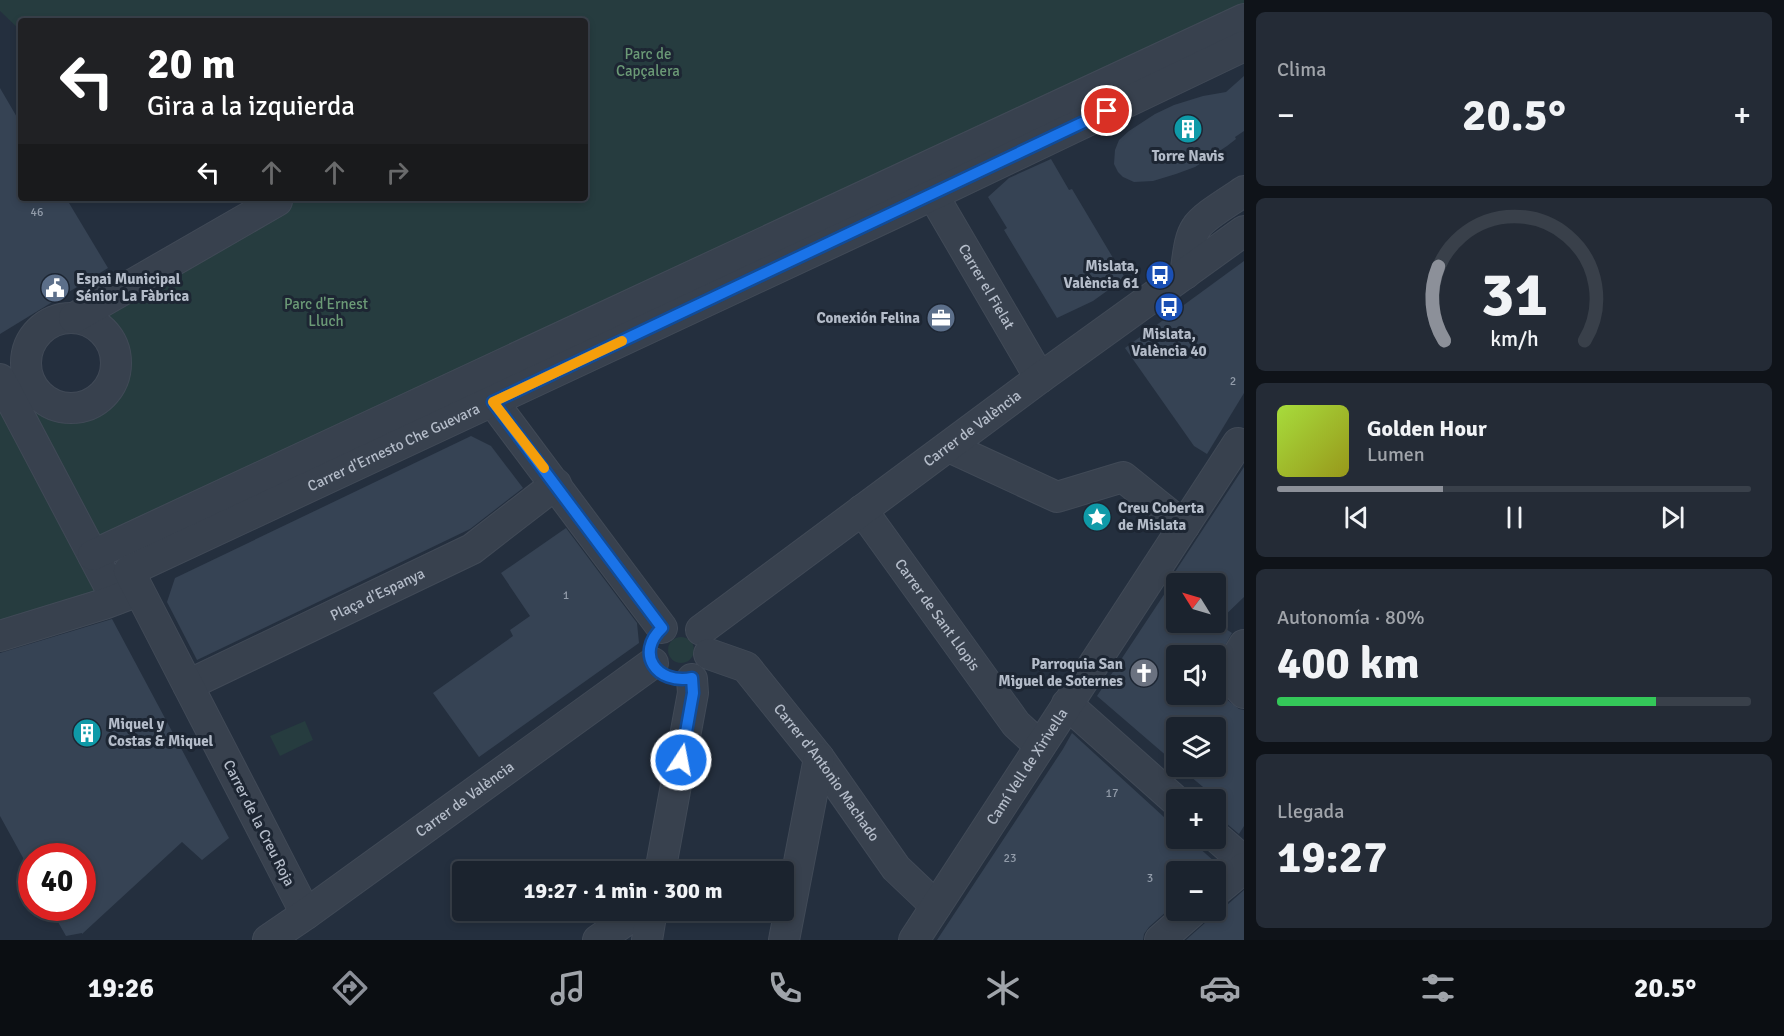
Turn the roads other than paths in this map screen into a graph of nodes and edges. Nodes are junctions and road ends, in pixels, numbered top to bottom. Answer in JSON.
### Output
{"nodes":[{"id":1,"x":1244,"y":19,"type":"edge"},
{"id":2,"x":1244,"y":45,"type":"edge"},
{"id":3,"x":1244,"y":176,"type":"edge"},
{"id":4,"x":1244,"y":191,"type":"edge"},
{"id":5,"x":933,"y":195,"type":"junction"},
{"id":6,"x":1211,"y":199,"type":"dead end"},
{"id":7,"x":277,"y":201,"type":"dead end"},
{"id":8,"x":1244,"y":231,"type":"edge"},
{"id":9,"x":1185,"y":274,"type":"junction"},
{"id":10,"x":74,"y":318,"type":"junction"},
{"id":11,"x":13,"y":360,"type":"edge"},
{"id":12,"x":1040,"y":378,"type":"junction"},
{"id":13,"x":0,"y":379,"type":"edge"},
{"id":14,"x":493,"y":402,"type":"junction"},
{"id":15,"x":1238,"y":443,"type":"dead end"},
{"id":16,"x":949,"y":447,"type":"junction"},
{"id":17,"x":556,"y":484,"type":"junction"},
{"id":18,"x":862,"y":510,"type":"junction"},
{"id":19,"x":1184,"y":526,"type":"junction"},
{"id":20,"x":93,"y":555,"type":"junction"},
{"id":21,"x":128,"y":587,"type":"junction"},
{"id":22,"x":662,"y":628,"type":"junction"},
{"id":23,"x":0,"y":636,"type":"edge"},
{"id":24,"x":705,"y":642,"type":"junction"},
{"id":25,"x":1244,"y":645,"type":"edge"},
{"id":26,"x":653,"y":663,"type":"junction"},
{"id":27,"x":692,"y":678,"type":"junction"},
{"id":28,"x":188,"y":685,"type":"junction"},
{"id":29,"x":1244,"y":693,"type":"edge"},
{"id":30,"x":1067,"y":704,"type":"junction"},
{"id":31,"x":1040,"y":746,"type":"junction"},
{"id":32,"x":819,"y":758,"type":"junction"},
{"id":33,"x":1166,"y":792,"type":"edge"},
{"id":34,"x":1226,"y":845,"type":"edge"},
{"id":35,"x":1243,"y":860,"type":"edge"},
{"id":36,"x":662,"y":861,"type":"edge"},
{"id":37,"x":1226,"y":879,"type":"edge"},
{"id":38,"x":936,"y":906,"type":"junction"},
{"id":39,"x":306,"y":914,"type":"junction"},
{"id":40,"x":625,"y":921,"type":"edge"},
{"id":41,"x":650,"y":921,"type":"edge"},
{"id":42,"x":1182,"y":921,"type":"edge"},
{"id":43,"x":264,"y":938,"type":"edge"},
{"id":44,"x":598,"y":940,"type":"edge"},
{"id":45,"x":647,"y":940,"type":"edge"},
{"id":46,"x":784,"y":940,"type":"edge"},
{"id":47,"x":914,"y":940,"type":"edge"},
{"id":48,"x":1160,"y":940,"type":"edge"}],
"edges":[{"from":1,"to":20,"type":"street","name":"Carrer d'Ernesto Che Guevara"},
{"from":2,"to":5,"type":"street","name":"Carrer d'Ernesto Che Guevara"},
{"from":3,"to":6,"type":"street"},
{"from":4,"to":9,"type":"street"},
{"from":5,"to":12,"type":"street","name":"Carrer el Fielat"},
{"from":5,"to":14,"type":"street","name":"Carrer d'Ernesto Che Guevara"},
{"from":7,"to":10,"type":"street"},
{"from":8,"to":9,"type":"street","name":"Carrer de València"},
{"from":9,"to":12,"type":"street","name":"Carrer de València"},
{"from":10,"to":11,"type":"street"},
{"from":10,"to":11,"type":"street"},
{"from":12,"to":16,"type":"street","name":"Carrer de València"},
{"from":13,"to":20,"type":"street","name":"Carrer de la Creu Roja"},
{"from":14,"to":17,"type":"street"},
{"from":14,"to":21,"type":"street","name":"Carrer d'Ernesto Che Guevara"},
{"from":15,"to":19,"type":"street","name":"Camí Vell de Xirivella"},
{"from":16,"to":18,"type":"street","name":"Carrer de València"},
{"from":16,"to":19,"type":"street"},
{"from":17,"to":22,"type":"street"},
{"from":17,"to":28,"type":"street","name":"Plaça d'Espanya"},
{"from":18,"to":24,"type":"street","name":"Carrer de València"},
{"from":18,"to":31,"type":"street","name":"Carrer de Sant Llopis"},
{"from":19,"to":30,"type":"street","name":"Camí Vell de Xirivella"},
{"from":20,"to":21,"type":"street","name":"Carrer de la Creu Roja"},
{"from":21,"to":23,"type":"street","name":"Carrer d'Ernesto Che Guevara"},
{"from":21,"to":28,"type":"street","name":"Carrer de la Creu Roja"},
{"from":22,"to":24,"type":"street"},
{"from":22,"to":26,"type":"street"},
{"from":24,"to":27,"type":"street"},
{"from":24,"to":32,"type":"street","name":"Carrer d'Antonio Machado"},
{"from":25,"to":29,"type":"street"},
{"from":26,"to":27,"type":"street"},
{"from":26,"to":39,"type":"street","name":"Carrer de València"},
{"from":27,"to":36,"type":"street"},
{"from":28,"to":39,"type":"street","name":"Carrer de la Creu Roja"},
{"from":30,"to":31,"type":"street","name":"Camí Vell de Xirivella"},
{"from":30,"to":33,"type":"street"},
{"from":31,"to":38,"type":"street","name":"Camí Vell de Xirivella"},
{"from":32,"to":38,"type":"street","name":"Carrer d'Antonio Machado"},
{"from":32,"to":46,"type":"street"},
{"from":34,"to":35,"type":"street"},
{"from":35,"to":37,"type":"street"},
{"from":38,"to":47,"type":"street","name":"Camí Vell de Xirivella"},
{"from":39,"to":43,"type":"street","name":"Carrer de València"},
{"from":40,"to":44,"type":"street"},
{"from":41,"to":45,"type":"street"},
{"from":42,"to":48,"type":"street"}]}
